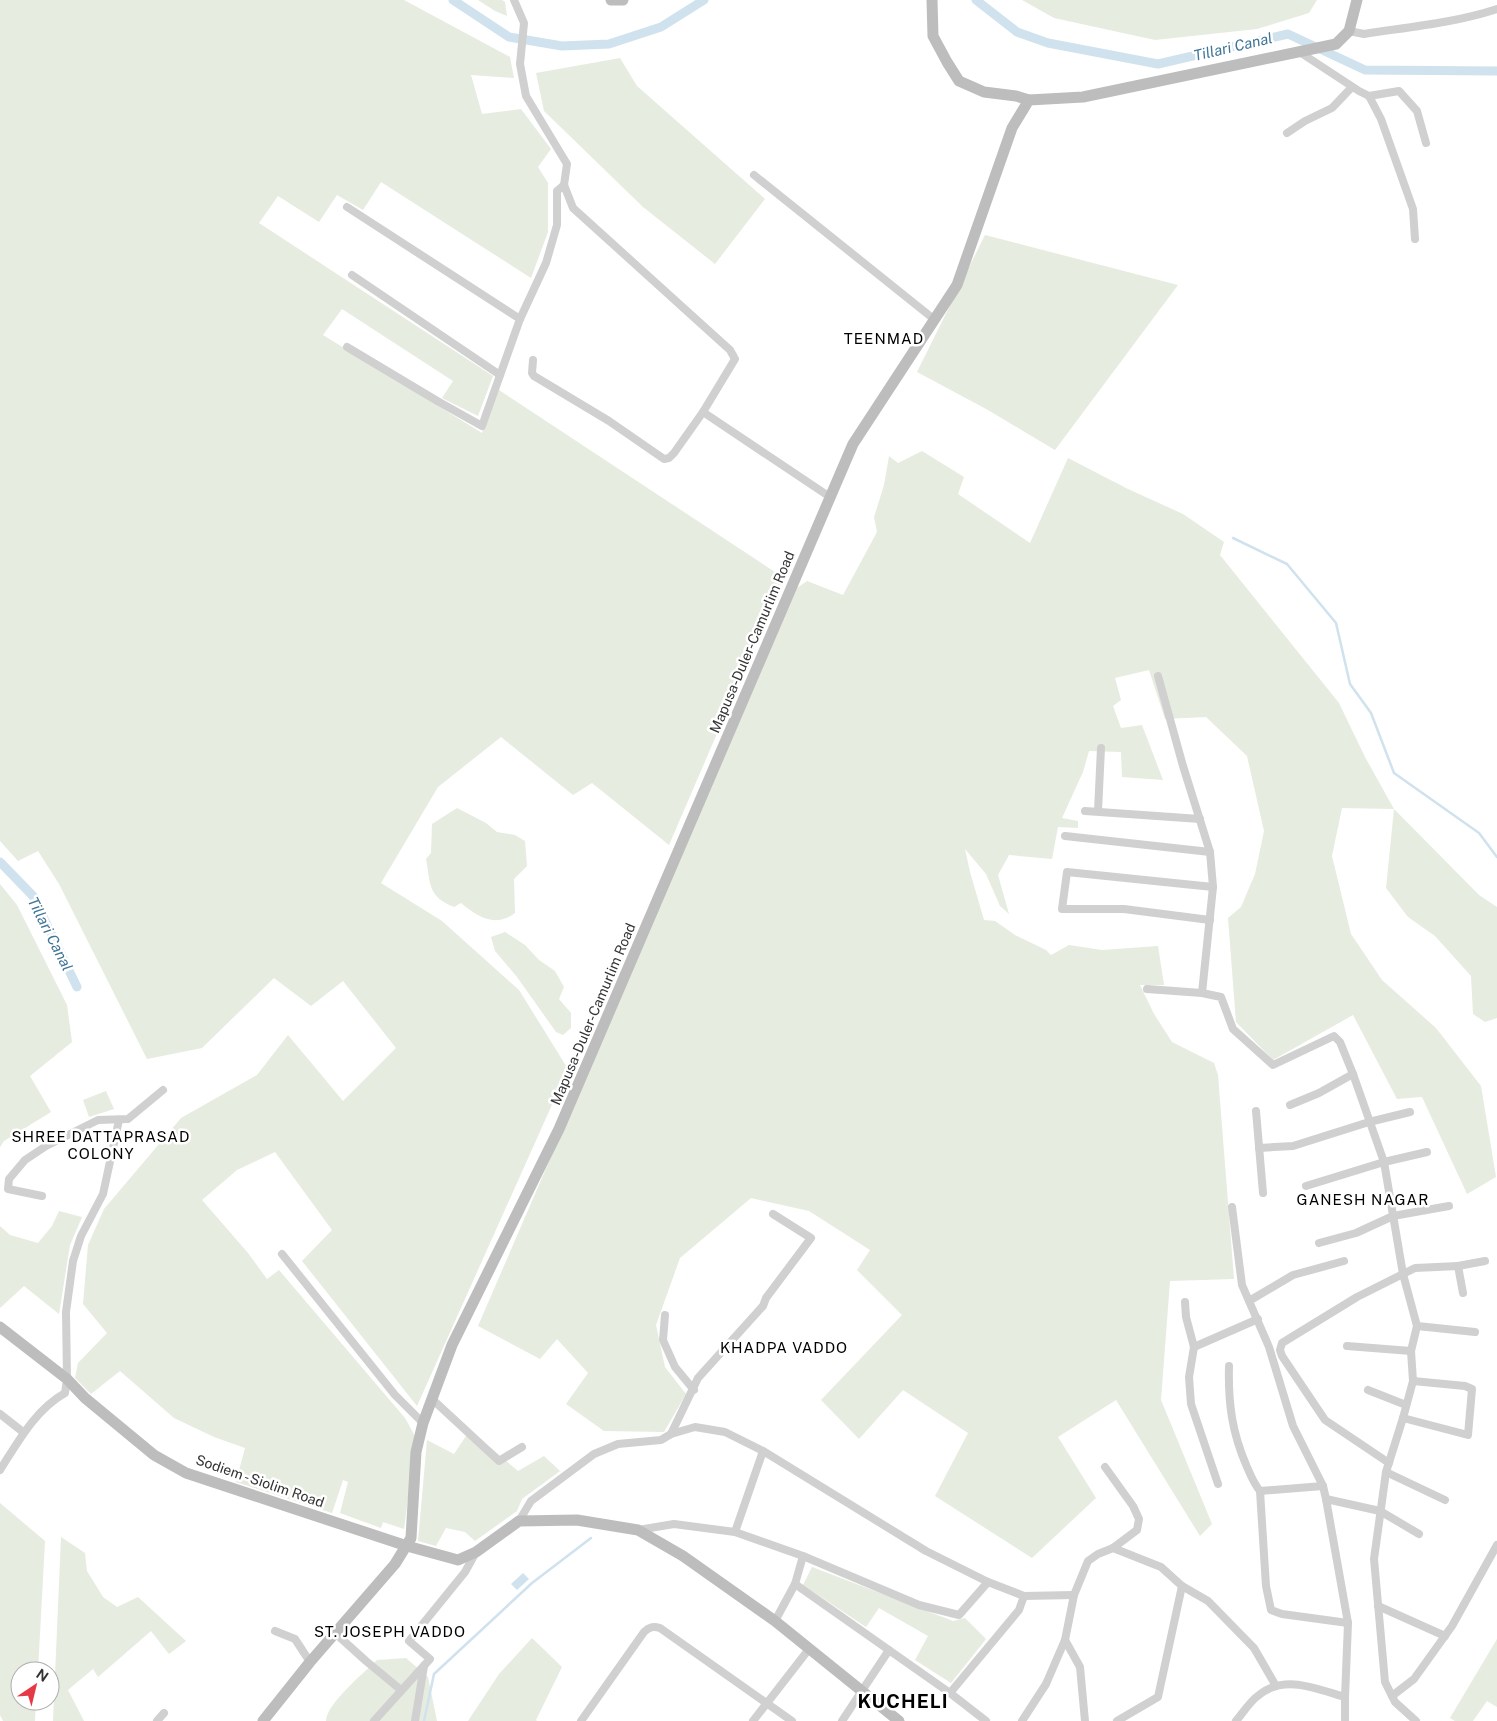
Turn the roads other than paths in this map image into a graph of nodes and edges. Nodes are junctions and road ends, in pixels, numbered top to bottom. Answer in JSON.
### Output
{"nodes":[{"id":1,"x":514,"y":0,"type":"edge"},
{"id":2,"x":611,"y":0,"type":"edge"},
{"id":3,"x":623,"y":0,"type":"edge"},
{"id":4,"x":932,"y":0,"type":"edge"},
{"id":5,"x":1357,"y":0,"type":"edge"},
{"id":6,"x":1497,"y":9,"type":"edge"},
{"id":7,"x":1349,"y":31,"type":"junction"},
{"id":8,"x":1304,"y":50,"type":"junction"},
{"id":9,"x":1352,"y":87,"type":"junction"},
{"id":10,"x":1368,"y":96,"type":"junction"},
{"id":11,"x":1029,"y":100,"type":"junction"},
{"id":12,"x":1287,"y":133,"type":"dead end"},
{"id":13,"x":1426,"y":143,"type":"dead end"},
{"id":14,"x":754,"y":175,"type":"dead end"},
{"id":15,"x":564,"y":185,"type":"junction"},
{"id":16,"x":347,"y":207,"type":"dead end"},
{"id":17,"x":1415,"y":239,"type":"dead end"},
{"id":18,"x":352,"y":275,"type":"dead end"},
{"id":19,"x":520,"y":319,"type":"junction"},
{"id":20,"x":935,"y":320,"type":"junction"},
{"id":21,"x":347,"y":347,"type":"dead end"},
{"id":22,"x":533,"y":360,"type":"dead end"},
{"id":23,"x":500,"y":375,"type":"junction"},
{"id":24,"x":702,"y":412,"type":"junction"},
{"id":25,"x":830,"y":497,"type":"junction"},
{"id":26,"x":1158,"y":676,"type":"dead end"},
{"id":27,"x":1101,"y":748,"type":"dead end"},
{"id":28,"x":1085,"y":810,"type":"dead end"},
{"id":29,"x":1098,"y":812,"type":"junction"},
{"id":30,"x":1200,"y":819,"type":"junction"},
{"id":31,"x":1065,"y":836,"type":"dead end"},
{"id":32,"x":1210,"y":852,"type":"junction"},
{"id":33,"x":1213,"y":887,"type":"junction"},
{"id":34,"x":1210,"y":920,"type":"junction"},
{"id":35,"x":1147,"y":989,"type":"dead end"},
{"id":36,"x":1202,"y":993,"type":"junction"},
{"id":37,"x":1353,"y":1074,"type":"junction"},
{"id":38,"x":163,"y":1090,"type":"dead end"},
{"id":39,"x":1290,"y":1105,"type":"dead end"},
{"id":40,"x":1256,"y":1111,"type":"dead end"},
{"id":41,"x":1410,"y":1112,"type":"dead end"},
{"id":42,"x":119,"y":1120,"type":"junction"},
{"id":43,"x":1369,"y":1122,"type":"junction"},
{"id":44,"x":1259,"y":1148,"type":"junction"},
{"id":45,"x":1427,"y":1152,"type":"dead end"},
{"id":46,"x":1384,"y":1162,"type":"junction"},
{"id":47,"x":1306,"y":1186,"type":"dead end"},
{"id":48,"x":1263,"y":1193,"type":"dead end"},
{"id":49,"x":42,"y":1196,"type":"dead end"},
{"id":50,"x":1449,"y":1206,"type":"dead end"},
{"id":51,"x":1232,"y":1207,"type":"dead end"},
{"id":52,"x":773,"y":1214,"type":"dead end"},
{"id":53,"x":1393,"y":1216,"type":"junction"},
{"id":54,"x":1319,"y":1243,"type":"dead end"},
{"id":55,"x":282,"y":1254,"type":"dead end"},
{"id":56,"x":1344,"y":1261,"type":"dead end"},
{"id":57,"x":1485,"y":1261,"type":"dead end"},
{"id":58,"x":1458,"y":1266,"type":"junction"},
{"id":59,"x":1403,"y":1274,"type":"junction"},
{"id":60,"x":1463,"y":1293,"type":"dead end"},
{"id":61,"x":1249,"y":1301,"type":"junction"},
{"id":62,"x":1185,"y":1302,"type":"dead end"},
{"id":63,"x":665,"y":1315,"type":"dead end"},
{"id":64,"x":1258,"y":1319,"type":"junction"},
{"id":65,"x":1417,"y":1326,"type":"junction"},
{"id":66,"x":0,"y":1327,"type":"edge"},
{"id":67,"x":1475,"y":1332,"type":"dead end"},
{"id":68,"x":1347,"y":1346,"type":"dead end"},
{"id":69,"x":1194,"y":1347,"type":"junction"},
{"id":70,"x":1411,"y":1351,"type":"junction"},
{"id":71,"x":1229,"y":1366,"type":"dead end"},
{"id":72,"x":67,"y":1379,"type":"junction"},
{"id":73,"x":1413,"y":1382,"type":"junction"},
{"id":74,"x":694,"y":1390,"type":"junction"},
{"id":75,"x":1368,"y":1390,"type":"dead end"},
{"id":76,"x":432,"y":1399,"type":"junction"},
{"id":77,"x":1406,"y":1405,"type":"junction"},
{"id":78,"x":0,"y":1414,"type":"edge"},
{"id":79,"x":1404,"y":1418,"type":"junction"},
{"id":80,"x":423,"y":1422,"type":"junction"},
{"id":81,"x":23,"y":1432,"type":"junction"},
{"id":82,"x":672,"y":1434,"type":"junction"},
{"id":83,"x":522,"y":1447,"type":"dead end"},
{"id":84,"x":763,"y":1451,"type":"junction"},
{"id":85,"x":1389,"y":1463,"type":"junction"},
{"id":86,"x":1105,"y":1467,"type":"dead end"},
{"id":87,"x":0,"y":1470,"type":"edge"},
{"id":88,"x":1386,"y":1472,"type":"junction"},
{"id":89,"x":1218,"y":1484,"type":"dead end"},
{"id":90,"x":1323,"y":1486,"type":"junction"},
{"id":91,"x":1260,"y":1491,"type":"junction"},
{"id":92,"x":1326,"y":1499,"type":"junction"},
{"id":93,"x":1445,"y":1500,"type":"dead end"},
{"id":94,"x":1380,"y":1511,"type":"junction"},
{"id":95,"x":519,"y":1522,"type":"junction"},
{"id":96,"x":638,"y":1530,"type":"junction"},
{"id":97,"x":735,"y":1532,"type":"junction"},
{"id":98,"x":1419,"y":1534,"type":"dead end"},
{"id":99,"x":1497,"y":1545,"type":"edge"},
{"id":100,"x":406,"y":1546,"type":"junction"},
{"id":101,"x":1113,"y":1548,"type":"junction"},
{"id":102,"x":476,"y":1552,"type":"junction"},
{"id":103,"x":803,"y":1556,"type":"junction"},
{"id":104,"x":988,"y":1582,"type":"junction"},
{"id":105,"x":795,"y":1584,"type":"junction"},
{"id":106,"x":1182,"y":1586,"type":"junction"},
{"id":107,"x":1074,"y":1595,"type":"junction"},
{"id":108,"x":1024,"y":1596,"type":"junction"},
{"id":109,"x":1378,"y":1606,"type":"junction"},
{"id":110,"x":774,"y":1621,"type":"junction"},
{"id":111,"x":1348,"y":1623,"type":"junction"},
{"id":112,"x":275,"y":1631,"type":"dead end"},
{"id":113,"x":335,"y":1633,"type":"junction"},
{"id":114,"x":1445,"y":1636,"type":"junction"},
{"id":115,"x":1065,"y":1640,"type":"junction"},
{"id":116,"x":809,"y":1649,"type":"junction"},
{"id":117,"x":889,"y":1650,"type":"junction"},
{"id":118,"x":310,"y":1662,"type":"junction"},
{"id":119,"x":424,"y":1664,"type":"junction"},
{"id":120,"x":1276,"y":1686,"type":"junction"},
{"id":121,"x":401,"y":1690,"type":"junction"},
{"id":122,"x":862,"y":1692,"type":"junction"},
{"id":123,"x":950,"y":1692,"type":"junction"},
{"id":124,"x":1392,"y":1696,"type":"junction"},
{"id":125,"x":1345,"y":1697,"type":"junction"},
{"id":126,"x":768,"y":1703,"type":"junction"},
{"id":127,"x":164,"y":1713,"type":"dead end"},
{"id":128,"x":157,"y":1721,"type":"edge"},
{"id":129,"x":263,"y":1721,"type":"edge"},
{"id":130,"x":374,"y":1721,"type":"edge"},
{"id":131,"x":415,"y":1721,"type":"edge"},
{"id":132,"x":581,"y":1721,"type":"edge"},
{"id":133,"x":753,"y":1721,"type":"edge"},
{"id":134,"x":792,"y":1721,"type":"edge"},
{"id":135,"x":842,"y":1721,"type":"edge"},
{"id":136,"x":899,"y":1721,"type":"edge"},
{"id":137,"x":986,"y":1721,"type":"edge"},
{"id":138,"x":1022,"y":1721,"type":"edge"},
{"id":139,"x":1085,"y":1721,"type":"edge"},
{"id":140,"x":1117,"y":1721,"type":"edge"},
{"id":141,"x":1236,"y":1721,"type":"edge"},
{"id":142,"x":1346,"y":1721,"type":"edge"},
{"id":143,"x":1416,"y":1721,"type":"edge"}],
"edges":[{"from":1,"to":15,"type":"street"},
{"from":2,"to":3,"type":"street"},
{"from":4,"to":11,"type":"street"},
{"from":5,"to":7,"type":"street"},
{"from":6,"to":7,"type":"street"},
{"from":7,"to":8,"type":"street"},
{"from":8,"to":9,"type":"street"},
{"from":8,"to":11,"type":"street"},
{"from":9,"to":10,"type":"street"},
{"from":9,"to":12,"type":"street"},
{"from":10,"to":13,"type":"street"},
{"from":10,"to":17,"type":"street"},
{"from":11,"to":20,"type":"street","name":"Mapusa-Duler-Camurlim Road"},
{"from":14,"to":20,"type":"street"},
{"from":15,"to":19,"type":"street"},
{"from":15,"to":24,"type":"street"},
{"from":16,"to":19,"type":"street"},
{"from":18,"to":23,"type":"street"},
{"from":19,"to":23,"type":"street"},
{"from":20,"to":25,"type":"street","name":"Mapusa-Duler-Camurlim Road"},
{"from":21,"to":23,"type":"street"},
{"from":22,"to":24,"type":"street"},
{"from":24,"to":25,"type":"street"},
{"from":25,"to":76,"type":"street","name":"Mapusa-Duler-Camurlim Road"},
{"from":26,"to":30,"type":"street"},
{"from":27,"to":29,"type":"street"},
{"from":28,"to":29,"type":"street"},
{"from":29,"to":30,"type":"street"},
{"from":30,"to":32,"type":"street"},
{"from":31,"to":32,"type":"street"},
{"from":32,"to":33,"type":"street"},
{"from":33,"to":34,"type":"street"},
{"from":33,"to":34,"type":"street"},
{"from":34,"to":36,"type":"street"},
{"from":35,"to":36,"type":"street"},
{"from":36,"to":37,"type":"street"},
{"from":37,"to":39,"type":"street"},
{"from":37,"to":43,"type":"street"},
{"from":38,"to":42,"type":"street"},
{"from":40,"to":44,"type":"street"},
{"from":41,"to":43,"type":"street"},
{"from":42,"to":49,"type":"street"},
{"from":42,"to":72,"type":"street"},
{"from":43,"to":44,"type":"street"},
{"from":43,"to":46,"type":"street"},
{"from":44,"to":48,"type":"street"},
{"from":45,"to":46,"type":"street"},
{"from":46,"to":47,"type":"street"},
{"from":46,"to":53,"type":"street"},
{"from":50,"to":53,"type":"street"},
{"from":51,"to":61,"type":"street"},
{"from":52,"to":74,"type":"street"},
{"from":53,"to":54,"type":"street"},
{"from":53,"to":59,"type":"street"},
{"from":55,"to":80,"type":"street"},
{"from":56,"to":61,"type":"street"},
{"from":57,"to":58,"type":"street"},
{"from":58,"to":59,"type":"street"},
{"from":58,"to":60,"type":"street"},
{"from":59,"to":65,"type":"street"},
{"from":59,"to":85,"type":"street"},
{"from":61,"to":64,"type":"street"},
{"from":62,"to":69,"type":"street"},
{"from":63,"to":74,"type":"street"},
{"from":64,"to":69,"type":"street"},
{"from":64,"to":90,"type":"street"},
{"from":65,"to":67,"type":"street"},
{"from":65,"to":70,"type":"street"},
{"from":66,"to":72,"type":"street","name":"Sodiem - Siolim Road"},
{"from":68,"to":70,"type":"street"},
{"from":69,"to":89,"type":"street"},
{"from":70,"to":73,"type":"street"},
{"from":71,"to":91,"type":"street"},
{"from":72,"to":81,"type":"street"},
{"from":72,"to":100,"type":"street","name":"Sodiem - Siolim Road"},
{"from":73,"to":77,"type":"street"},
{"from":73,"to":79,"type":"street"},
{"from":74,"to":82,"type":"street"},
{"from":75,"to":77,"type":"street"},
{"from":76,"to":80,"type":"street","name":"Mapusa-Duler-Camurlim Road"},
{"from":76,"to":83,"type":"street"},
{"from":77,"to":79,"type":"street"},
{"from":78,"to":81,"type":"street"},
{"from":79,"to":85,"type":"street"},
{"from":80,"to":100,"type":"street","name":"Mapusa-Duler-Camurlim Road"},
{"from":81,"to":87,"type":"street"},
{"from":82,"to":84,"type":"street"},
{"from":82,"to":95,"type":"street"},
{"from":84,"to":97,"type":"street"},
{"from":84,"to":104,"type":"street"},
{"from":85,"to":88,"type":"street"},
{"from":86,"to":101,"type":"street"},
{"from":88,"to":93,"type":"street"},
{"from":88,"to":94,"type":"street"},
{"from":90,"to":91,"type":"street"},
{"from":90,"to":92,"type":"street"},
{"from":91,"to":111,"type":"street"},
{"from":92,"to":94,"type":"street"},
{"from":92,"to":111,"type":"street"},
{"from":94,"to":98,"type":"street"},
{"from":94,"to":109,"type":"street"},
{"from":95,"to":96,"type":"street"},
{"from":95,"to":102,"type":"street","name":"Sodiem - Siolim Road"},
{"from":96,"to":97,"type":"street"},
{"from":96,"to":110,"type":"street"},
{"from":97,"to":103,"type":"street"},
{"from":99,"to":114,"type":"street"},
{"from":100,"to":102,"type":"street","name":"Sodiem - Siolim Road"},
{"from":100,"to":113,"type":"street"},
{"from":101,"to":106,"type":"street"},
{"from":101,"to":107,"type":"street"},
{"from":102,"to":119,"type":"street"},
{"from":103,"to":104,"type":"street"},
{"from":103,"to":105,"type":"street"},
{"from":104,"to":108,"type":"street"},
{"from":105,"to":110,"type":"street"},
{"from":105,"to":117,"type":"street"},
{"from":106,"to":120,"type":"street"},
{"from":106,"to":140,"type":"street"},
{"from":107,"to":108,"type":"street"},
{"from":107,"to":115,"type":"street"},
{"from":108,"to":123,"type":"street"},
{"from":109,"to":114,"type":"street"},
{"from":109,"to":124,"type":"street"},
{"from":110,"to":116,"type":"street"},
{"from":111,"to":125,"type":"street"},
{"from":112,"to":118,"type":"street"},
{"from":113,"to":118,"type":"street"},
{"from":113,"to":121,"type":"street"},
{"from":114,"to":124,"type":"street"},
{"from":115,"to":138,"type":"street"},
{"from":115,"to":139,"type":"street"},
{"from":116,"to":122,"type":"street"},
{"from":116,"to":126,"type":"street"},
{"from":117,"to":122,"type":"street"},
{"from":117,"to":123,"type":"street"},
{"from":118,"to":129,"type":"street"},
{"from":119,"to":121,"type":"street"},
{"from":119,"to":131,"type":"street"},
{"from":120,"to":125,"type":"street"},
{"from":120,"to":141,"type":"street"},
{"from":121,"to":130,"type":"street"},
{"from":122,"to":135,"type":"street"},
{"from":122,"to":136,"type":"street"},
{"from":123,"to":137,"type":"street"},
{"from":124,"to":143,"type":"street"},
{"from":125,"to":142,"type":"street"},
{"from":126,"to":132,"type":"street"},
{"from":126,"to":133,"type":"street"},
{"from":126,"to":134,"type":"street"},
{"from":127,"to":128,"type":"street"}]}
